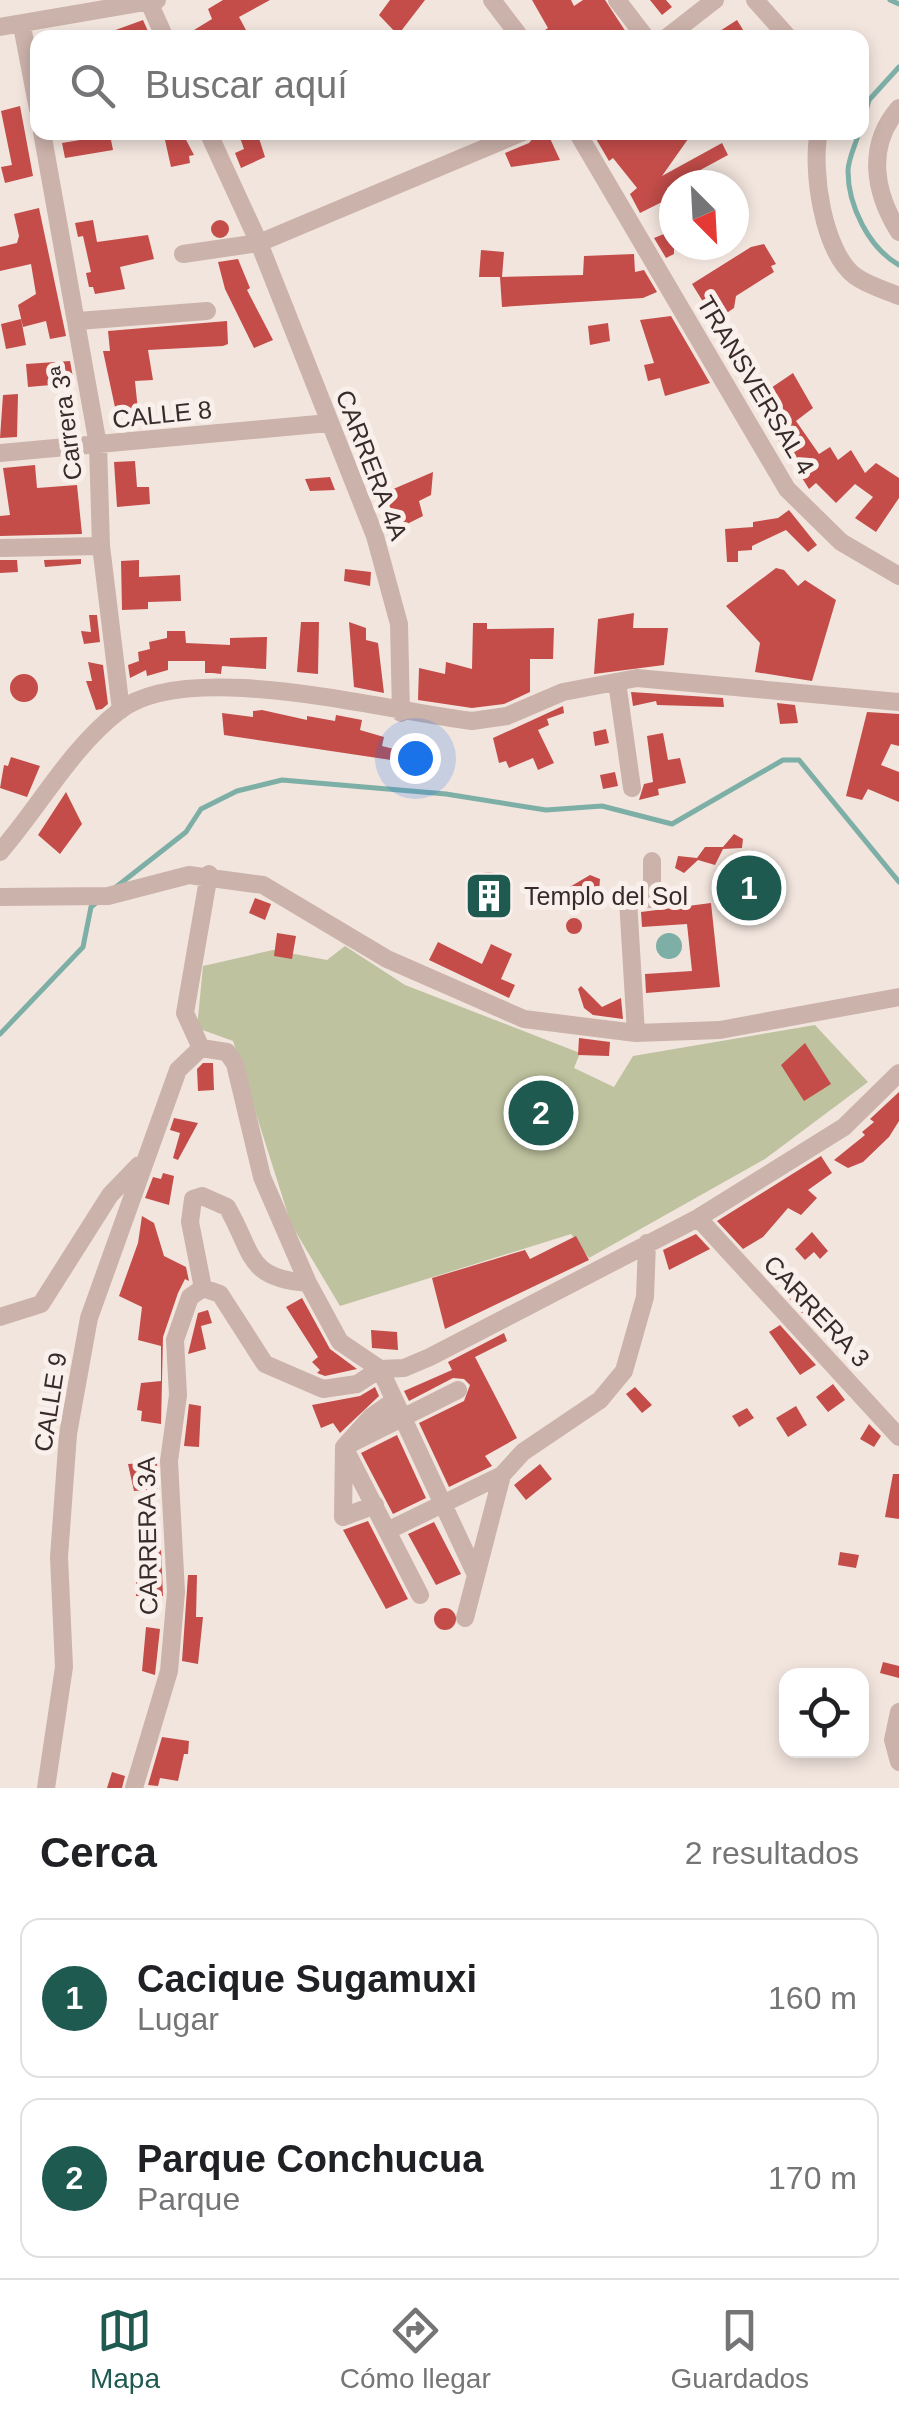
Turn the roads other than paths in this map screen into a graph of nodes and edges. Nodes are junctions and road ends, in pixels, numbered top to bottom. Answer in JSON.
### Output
{"nodes":[{"id":1,"x":492,"y":0,"type":"edge"},
{"id":2,"x":617,"y":0,"type":"edge"},
{"id":3,"x":715,"y":0,"type":"edge"},
{"id":4,"x":755,"y":0,"type":"edge"},
{"id":5,"x":151,"y":1,"type":"edge"},
{"id":6,"x":22,"y":26,"type":"junction"},
{"id":7,"x":0,"y":27,"type":"edge"},
{"id":8,"x":162,"y":30,"type":"edge"},
{"id":9,"x":514,"y":30,"type":"edge"},
{"id":10,"x":640,"y":30,"type":"edge"},
{"id":11,"x":676,"y":30,"type":"edge"},
{"id":12,"x":783,"y":30,"type":"edge"},
{"id":13,"x":30,"y":68,"type":"edge"},
{"id":14,"x":899,"y":108,"type":"edge"},
{"id":15,"x":44,"y":140,"type":"edge"},
{"id":16,"x":212,"y":140,"type":"edge"},
{"id":17,"x":503,"y":140,"type":"edge"},
{"id":18,"x":582,"y":140,"type":"edge"},
{"id":19,"x":817,"y":140,"type":"edge"},
{"id":20,"x":899,"y":232,"type":"edge"},
{"id":21,"x":258,"y":243,"type":"junction"},
{"id":22,"x":183,"y":254,"type":"dead end"},
{"id":23,"x":899,"y":296,"type":"edge"},
{"id":24,"x":208,"y":311,"type":"dead end"},
{"id":25,"x":78,"y":321,"type":"junction"},
{"id":26,"x":329,"y":422,"type":"junction"},
{"id":27,"x":98,"y":446,"type":"junction"},
{"id":28,"x":0,"y":453,"type":"edge"},
{"id":29,"x":101,"y":546,"type":"junction"},
{"id":30,"x":0,"y":548,"type":"edge"},
{"id":31,"x":899,"y":576,"type":"edge"},
{"id":32,"x":616,"y":682,"type":"junction"},
{"id":33,"x":899,"y":702,"type":"edge"},
{"id":34,"x":121,"y":710,"type":"junction"},
{"id":35,"x":401,"y":713,"type":"junction"},
{"id":36,"x":632,"y":788,"type":"dead end"},
{"id":37,"x":0,"y":852,"type":"edge"},
{"id":38,"x":652,"y":862,"type":"dead end"},
{"id":39,"x":209,"y":874,"type":"junction"},
{"id":40,"x":0,"y":897,"type":"edge"},
{"id":41,"x":899,"y":996,"type":"edge"},
{"id":42,"x":636,"y":1033,"type":"junction"},
{"id":43,"x":201,"y":1048,"type":"junction"},
{"id":44,"x":899,"y":1072,"type":"edge"},
{"id":45,"x":143,"y":1162,"type":"junction"},
{"id":46,"x":698,"y":1218,"type":"junction"},
{"id":47,"x":646,"y":1243,"type":"junction"},
{"id":48,"x":308,"y":1283,"type":"junction"},
{"id":49,"x":203,"y":1288,"type":"junction"},
{"id":50,"x":0,"y":1317,"type":"edge"},
{"id":51,"x":380,"y":1369,"type":"junction"},
{"id":52,"x":458,"y":1390,"type":"dead end"},
{"id":53,"x":397,"y":1409,"type":"junction"},
{"id":54,"x":899,"y":1437,"type":"edge"},
{"id":55,"x":344,"y":1447,"type":"junction"},
{"id":56,"x":502,"y":1475,"type":"junction"},
{"id":57,"x":444,"y":1501,"type":"junction"},
{"id":58,"x":376,"y":1505,"type":"junction"},
{"id":59,"x":388,"y":1531,"type":"junction"},
{"id":60,"x":476,"y":1574,"type":"junction"},
{"id":61,"x":420,"y":1595,"type":"dead end"},
{"id":62,"x":465,"y":1618,"type":"dead end"},
{"id":63,"x":899,"y":1712,"type":"edge"},
{"id":64,"x":899,"y":1762,"type":"edge"},
{"id":65,"x":46,"y":1788,"type":"edge"},
{"id":66,"x":134,"y":1788,"type":"edge"}],
"edges":[{"from":1,"to":9,"type":"street"},
{"from":2,"to":10,"type":"street"},
{"from":3,"to":11,"type":"street"},
{"from":4,"to":12,"type":"street"},
{"from":5,"to":6,"type":"street"},
{"from":5,"to":8,"type":"street"},
{"from":6,"to":7,"type":"street"},
{"from":6,"to":13,"type":"street"},
{"from":14,"to":20,"type":"street"},
{"from":15,"to":25,"type":"street","name":"Carrera 3ª"},
{"from":16,"to":21,"type":"street","name":"CARRERA 4A"},
{"from":17,"to":21,"type":"street"},
{"from":18,"to":31,"type":"street","name":"TRANSVERSAL 4"},
{"from":19,"to":23,"type":"street"},
{"from":21,"to":22,"type":"street"},
{"from":21,"to":26,"type":"street","name":"CARRERA 4A"},
{"from":24,"to":25,"type":"street"},
{"from":25,"to":27,"type":"street","name":"Carrera 3ª"},
{"from":26,"to":27,"type":"street","name":"CALLE 8"},
{"from":26,"to":35,"type":"street","name":"CARRERA 4A"},
{"from":27,"to":28,"type":"street","name":"CALLE 8"},
{"from":27,"to":29,"type":"street","name":"Carrera 3ª"},
{"from":29,"to":30,"type":"street"},
{"from":29,"to":34,"type":"street","name":"Carrera 3ª"},
{"from":32,"to":33,"type":"street"},
{"from":32,"to":35,"type":"street"},
{"from":32,"to":36,"type":"street"},
{"from":34,"to":35,"type":"street"},
{"from":34,"to":37,"type":"street"},
{"from":38,"to":42,"type":"street"},
{"from":39,"to":40,"type":"street"},
{"from":39,"to":42,"type":"street"},
{"from":39,"to":43,"type":"street"},
{"from":41,"to":42,"type":"street"},
{"from":43,"to":45,"type":"street","name":"CALLE 9"},
{"from":43,"to":48,"type":"street"},
{"from":44,"to":46,"type":"street"},
{"from":45,"to":50,"type":"street"},
{"from":45,"to":65,"type":"street","name":"CALLE 9"},
{"from":46,"to":47,"type":"street"},
{"from":46,"to":54,"type":"street","name":"CARRERA 3"},
{"from":47,"to":51,"type":"street"},
{"from":47,"to":56,"type":"street"},
{"from":48,"to":49,"type":"street"},
{"from":48,"to":51,"type":"street"},
{"from":49,"to":51,"type":"street"},
{"from":49,"to":66,"type":"street","name":"CARRERA 3A"},
{"from":51,"to":53,"type":"street"},
{"from":52,"to":53,"type":"street"},
{"from":53,"to":55,"type":"street"},
{"from":53,"to":57,"type":"street"},
{"from":55,"to":58,"type":"street"},
{"from":55,"to":58,"type":"street"},
{"from":56,"to":57,"type":"street"},
{"from":56,"to":60,"type":"street"},
{"from":57,"to":59,"type":"street"},
{"from":57,"to":60,"type":"street"},
{"from":58,"to":59,"type":"street"},
{"from":59,"to":61,"type":"street"},
{"from":60,"to":62,"type":"street"},
{"from":63,"to":64,"type":"street"}]}
